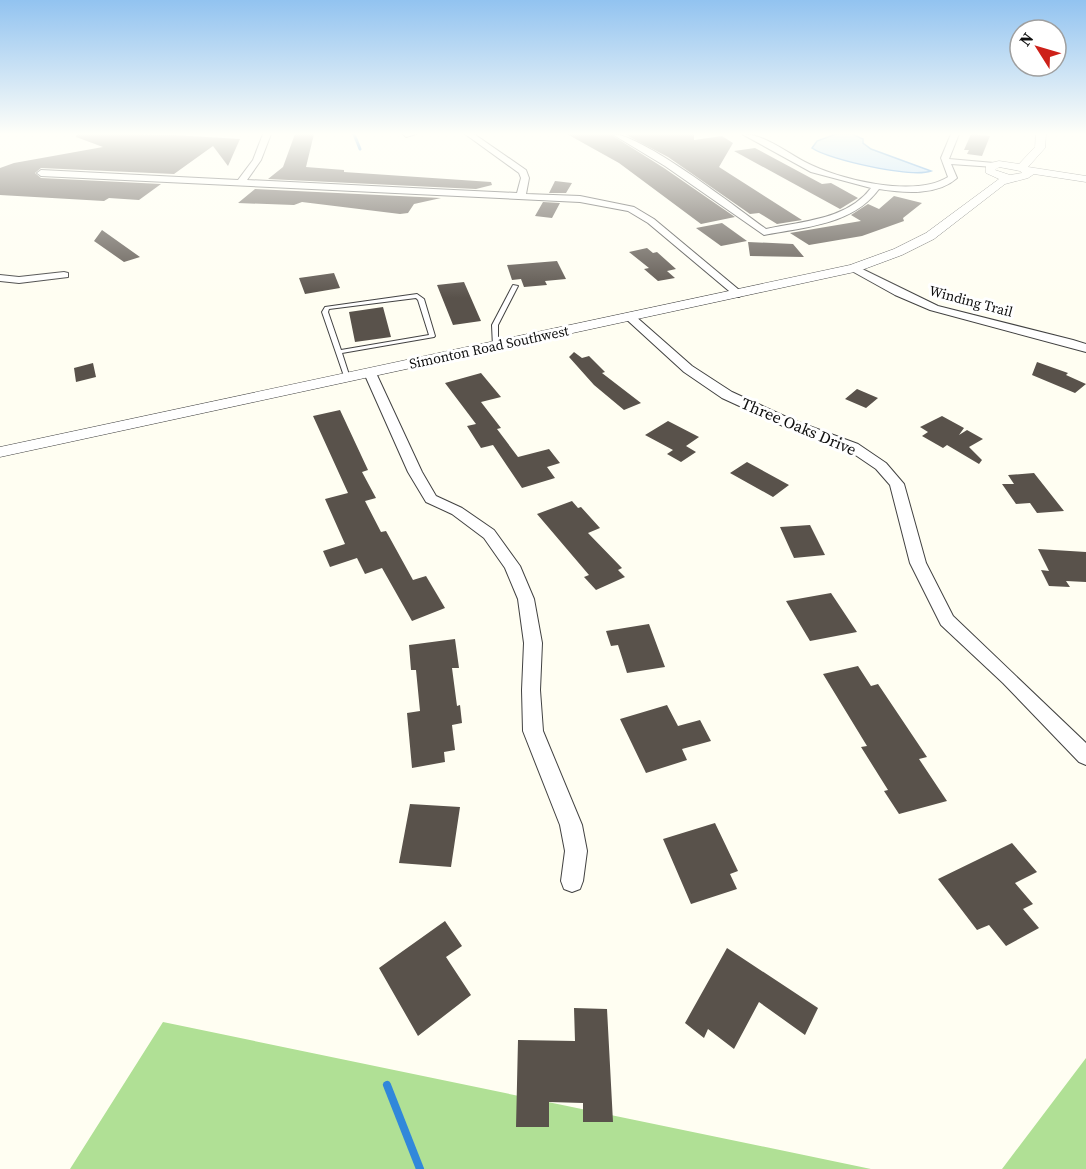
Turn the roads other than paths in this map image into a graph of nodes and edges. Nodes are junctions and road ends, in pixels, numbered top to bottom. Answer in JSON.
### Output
{"nodes":[{"id":1,"x":360,"y":189,"type":"edge"},
{"id":2,"x":523,"y":189,"type":"edge"},
{"id":3,"x":703,"y":189,"type":"edge"},
{"id":4,"x":876,"y":189,"type":"edge"},
{"id":5,"x":982,"y":189,"type":"edge"},
{"id":6,"x":991,"y":189,"type":"edge"},
{"id":7,"x":521,"y":196,"type":"junction"},
{"id":8,"x":964,"y":208,"type":"junction"},
{"id":9,"x":854,"y":268,"type":"junction"},
{"id":10,"x":64,"y":275,"type":"dead end"},
{"id":11,"x":0,"y":278,"type":"edge"},
{"id":12,"x":515,"y":286,"type":"dead end"},
{"id":13,"x":739,"y":294,"type":"junction"},
{"id":14,"x":630,"y":317,"type":"junction"},
{"id":15,"x":495,"y":346,"type":"junction"},
{"id":16,"x":1086,"y":348,"type":"edge"},
{"id":17,"x":338,"y":352,"type":"junction"},
{"id":18,"x":370,"y":373,"type":"junction"},
{"id":19,"x":347,"y":378,"type":"junction"},
{"id":20,"x":0,"y":452,"type":"edge"},
{"id":21,"x":1086,"y":756,"type":"edge"},
{"id":22,"x":572,"y":881,"type":"dead end"}],
"edges":[{"from":1,"to":7,"type":"street"},
{"from":2,"to":7,"type":"street"},
{"from":3,"to":4,"type":"street"},
{"from":5,"to":8,"type":"street","name":"Simonton Road Southwest"},
{"from":6,"to":8,"type":"street","name":"Simonton Road Southwest"},
{"from":7,"to":13,"type":"street"},
{"from":8,"to":9,"type":"street","name":"Simonton Road Southwest"},
{"from":9,"to":13,"type":"street","name":"Simonton Road Southwest"},
{"from":9,"to":16,"type":"street","name":"Winding Trail"},
{"from":10,"to":11,"type":"street"},
{"from":12,"to":15,"type":"lane"},
{"from":13,"to":14,"type":"street","name":"Simonton Road Southwest"},
{"from":14,"to":15,"type":"street","name":"Simonton Road Southwest"},
{"from":14,"to":21,"type":"street","name":"Three Oaks Drive"},
{"from":15,"to":18,"type":"street","name":"Simonton Road Southwest"},
{"from":17,"to":17,"type":"lane"},
{"from":17,"to":19,"type":"lane"},
{"from":18,"to":19,"type":"street","name":"Simonton Road Southwest"},
{"from":18,"to":22,"type":"street"},
{"from":19,"to":20,"type":"street","name":"Simonton Road Southwest"}]}
